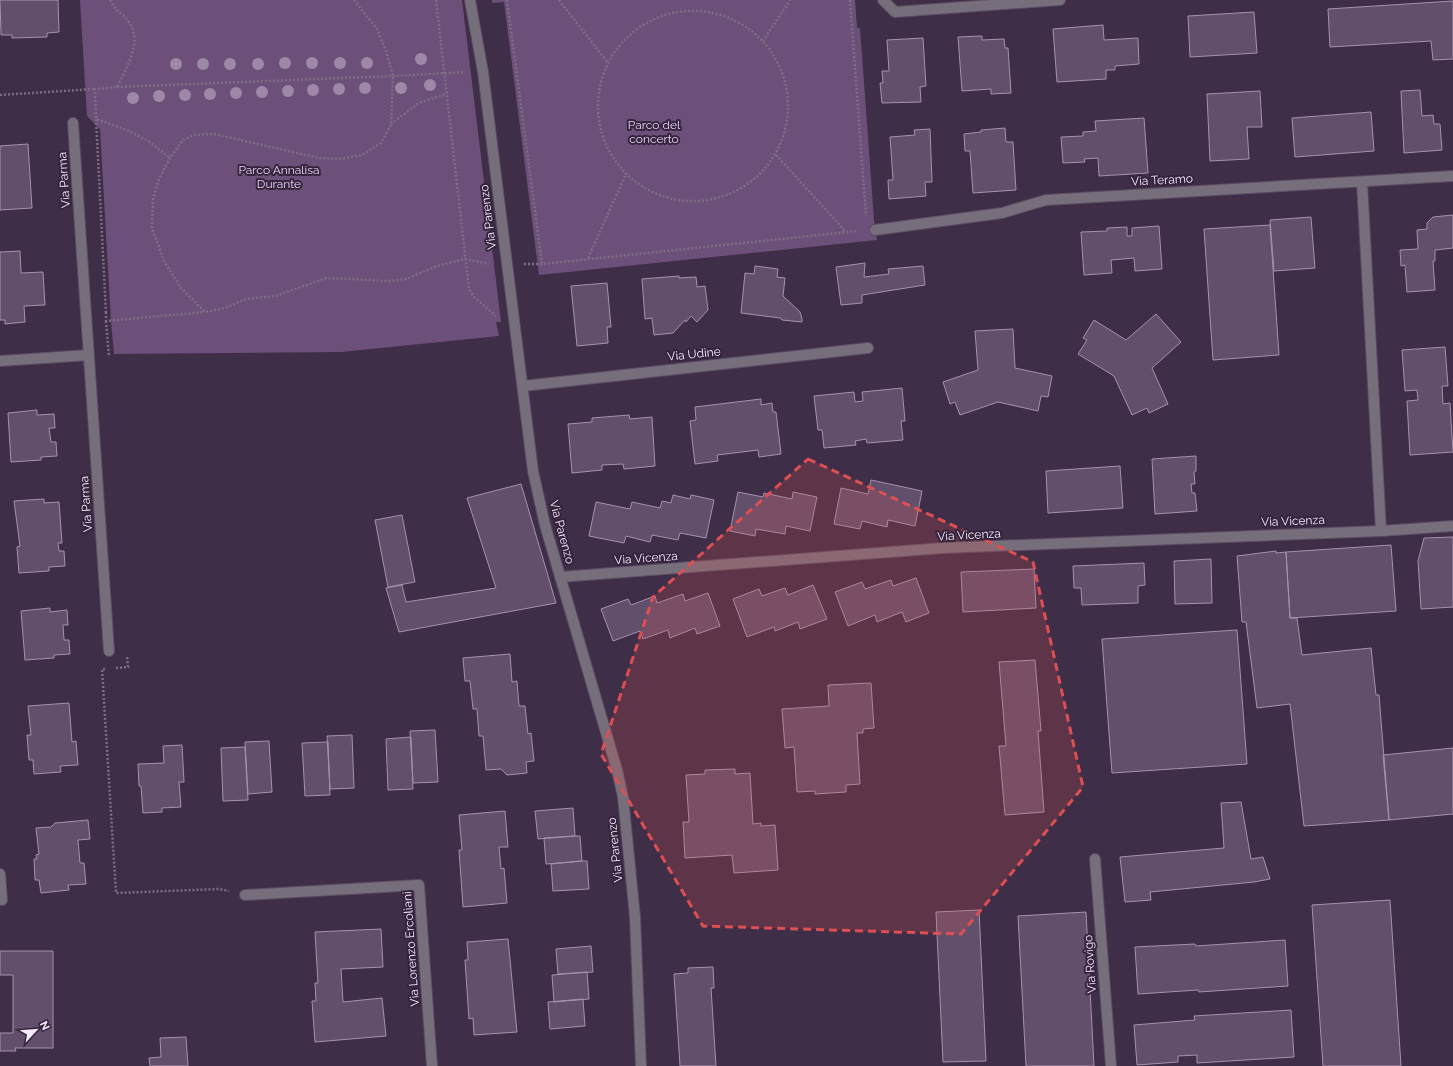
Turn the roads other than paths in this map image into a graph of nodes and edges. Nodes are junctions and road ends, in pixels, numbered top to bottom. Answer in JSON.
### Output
{"nodes":[{"id":1,"x":470,"y":0,"type":"edge"},
{"id":2,"x":883,"y":0,"type":"edge"},
{"id":3,"x":1060,"y":0,"type":"edge"},
{"id":4,"x":73,"y":123,"type":"dead end"},
{"id":5,"x":1453,"y":176,"type":"edge"},
{"id":6,"x":1362,"y":182,"type":"junction"},
{"id":7,"x":871,"y":230,"type":"road end"},
{"id":8,"x":868,"y":348,"type":"dead end"},
{"id":9,"x":89,"y":356,"type":"junction"},
{"id":10,"x":0,"y":361,"type":"edge"},
{"id":11,"x":523,"y":386,"type":"junction"},
{"id":12,"x":1453,"y":526,"type":"edge"},
{"id":13,"x":1381,"y":531,"type":"junction"},
{"id":14,"x":560,"y":577,"type":"junction"},
{"id":15,"x":109,"y":651,"type":"dead end"},
{"id":16,"x":1095,"y":860,"type":"dead end"},
{"id":17,"x":0,"y":874,"type":"edge"},
{"id":18,"x":245,"y":895,"type":"road end"},
{"id":19,"x":2,"y":900,"type":"dead end"},
{"id":20,"x":432,"y":1066,"type":"edge"},
{"id":21,"x":642,"y":1066,"type":"edge"},
{"id":22,"x":1111,"y":1066,"type":"edge"}],
"edges":[{"from":1,"to":11,"type":"street","name":"Via Parenzo"},
{"from":2,"to":3,"type":"street"},
{"from":4,"to":9,"type":"street","name":"Via Parma"},
{"from":5,"to":6,"type":"street","name":"Via Teramo"},
{"from":6,"to":7,"type":"street","name":"Via Teramo"},
{"from":6,"to":13,"type":"street"},
{"from":8,"to":11,"type":"street","name":"Via Udine"},
{"from":9,"to":10,"type":"street"},
{"from":9,"to":15,"type":"street","name":"Via Parma"},
{"from":11,"to":14,"type":"street","name":"Via Parenzo"},
{"from":12,"to":13,"type":"street","name":"Via Vicenza"},
{"from":13,"to":14,"type":"street","name":"Via Vicenza"},
{"from":14,"to":21,"type":"street","name":"Via Parenzo"},
{"from":16,"to":22,"type":"street","name":"Via Rovigo"},
{"from":17,"to":19,"type":"street"},
{"from":18,"to":20,"type":"street","name":"Via Lorenzo Ercoliani"}]}
